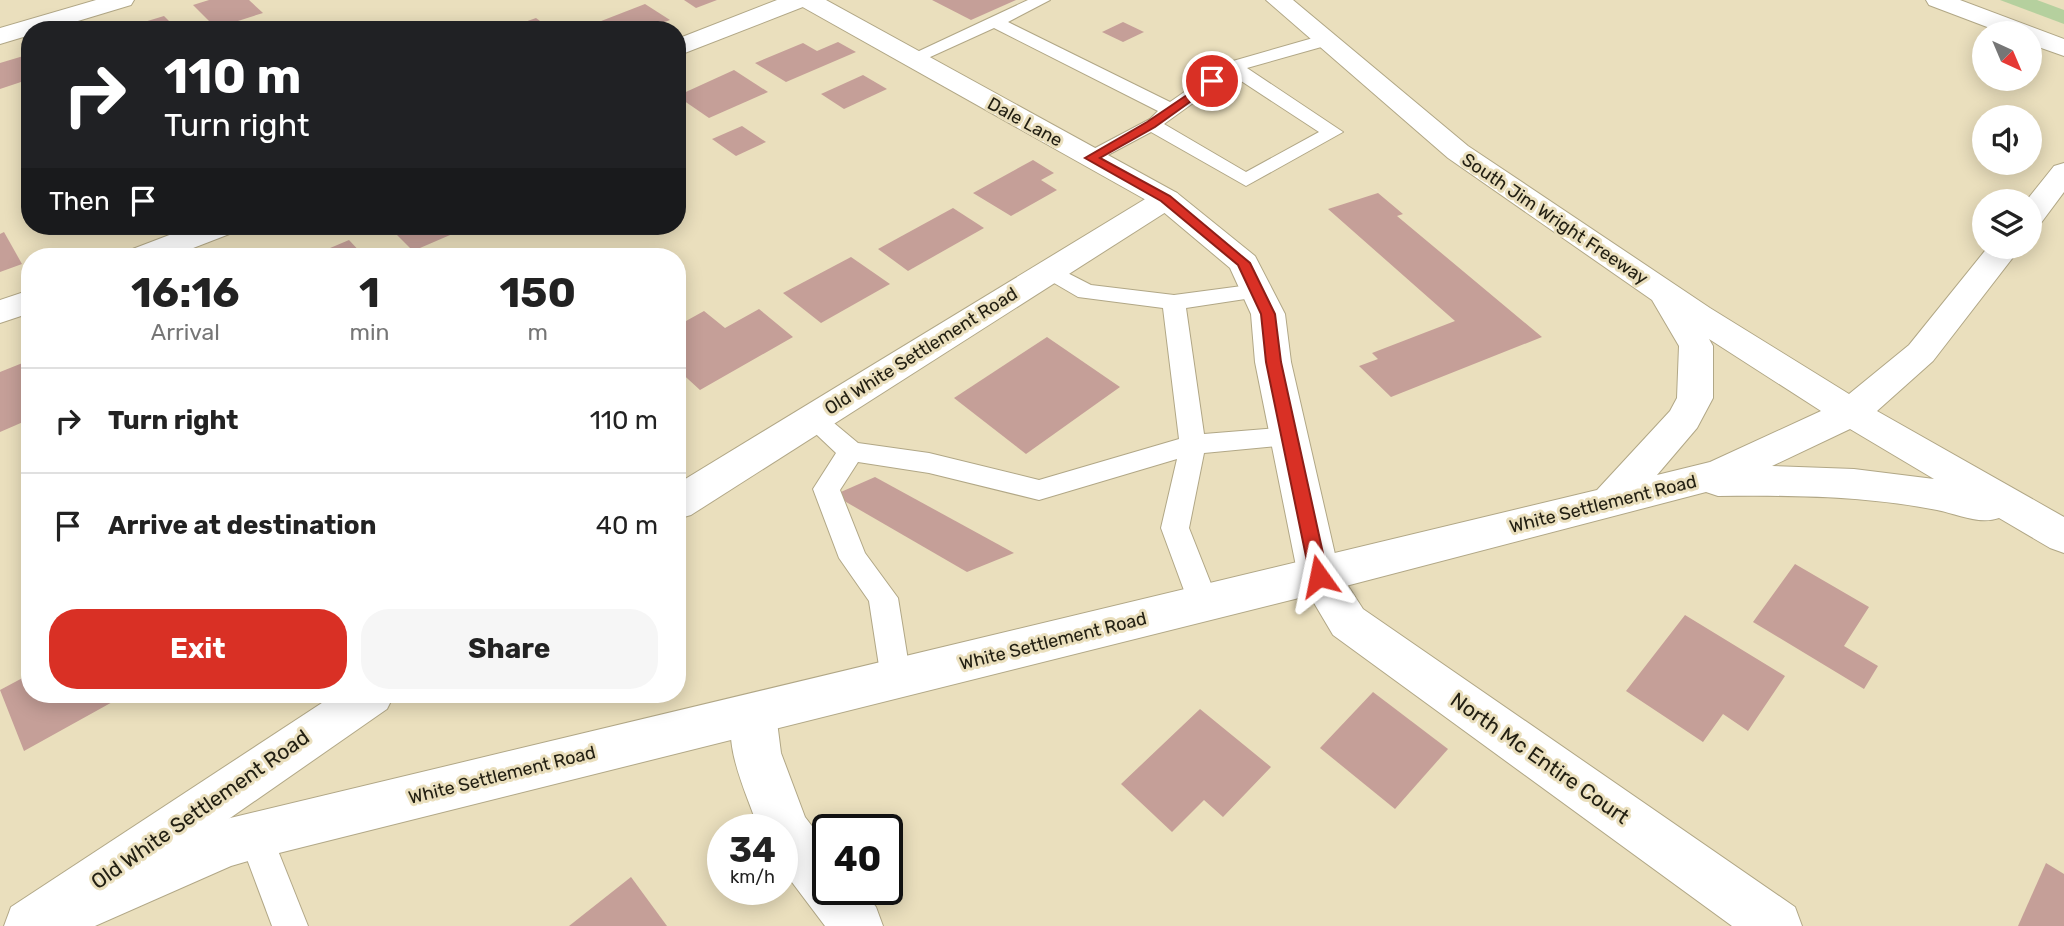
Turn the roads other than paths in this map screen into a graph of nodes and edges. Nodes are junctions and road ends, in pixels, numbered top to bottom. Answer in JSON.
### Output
{"nodes":[{"id":1,"x":122,"y":0,"type":"edge"},
{"id":2,"x":799,"y":0,"type":"edge"},
{"id":3,"x":808,"y":0,"type":"edge"},
{"id":4,"x":1042,"y":0,"type":"edge"},
{"id":5,"x":1278,"y":0,"type":"edge"},
{"id":6,"x":1938,"y":0,"type":"edge"},
{"id":7,"x":51,"y":21,"type":"edge"},
{"id":8,"x":1993,"y":21,"type":"edge"},
{"id":9,"x":995,"y":22,"type":"junction"},
{"id":10,"x":21,"y":30,"type":"edge"},
{"id":11,"x":0,"y":36,"type":"edge"},
{"id":12,"x":1326,"y":40,"type":"junction"},
{"id":13,"x":2042,"y":40,"type":"edge"},
{"id":14,"x":686,"y":44,"type":"edge"},
{"id":15,"x":2064,"y":48,"type":"edge"},
{"id":16,"x":911,"y":59,"type":"junction"},
{"id":17,"x":1232,"y":67,"type":"junction"},
{"id":18,"x":1171,"y":110,"type":"junction"},
{"id":19,"x":1151,"y":124,"type":"junction"},
{"id":20,"x":1091,"y":158,"type":"junction"},
{"id":21,"x":2064,"y":172,"type":"edge"},
{"id":22,"x":1166,"y":199,"type":"junction"},
{"id":23,"x":2042,"y":200,"type":"edge"},
{"id":24,"x":198,"y":235,"type":"edge"},
{"id":25,"x":164,"y":248,"type":"edge"},
{"id":26,"x":1996,"y":259,"type":"edge"},
{"id":27,"x":1051,"y":271,"type":"junction"},
{"id":28,"x":1655,"y":287,"type":"junction"},
{"id":29,"x":1257,"y":291,"type":"junction"},
{"id":30,"x":1174,"y":302,"type":"junction"},
{"id":31,"x":21,"y":304,"type":"edge"},
{"id":32,"x":0,"y":312,"type":"edge"},
{"id":33,"x":1851,"y":413,"type":"junction"},
{"id":34,"x":813,"y":419,"type":"junction"},
{"id":35,"x":1289,"y":436,"type":"junction"},
{"id":36,"x":1193,"y":445,"type":"junction"},
{"id":37,"x":851,"y":451,"type":"junction"},
{"id":38,"x":1691,"y":481,"type":"junction"},
{"id":39,"x":686,"y":498,"type":"edge"},
{"id":40,"x":1610,"y":502,"type":"junction"},
{"id":41,"x":2048,"y":529,"type":"edge"},
{"id":42,"x":1319,"y":576,"type":"junction"},
{"id":43,"x":1204,"y":604,"type":"junction"},
{"id":44,"x":896,"y":679,"type":"junction"},
{"id":45,"x":359,"y":703,"type":"edge"},
{"id":46,"x":753,"y":714,"type":"junction"},
{"id":47,"x":255,"y":835,"type":"junction"},
{"id":48,"x":32,"y":926,"type":"edge"},
{"id":49,"x":290,"y":926,"type":"edge"},
{"id":50,"x":857,"y":926,"type":"edge"},
{"id":51,"x":1776,"y":926,"type":"edge"}],
"edges":[{"from":1,"to":7,"type":"main road"},
{"from":2,"to":14,"type":"main road"},
{"from":3,"to":16,"type":"main road","name":"Dale Lane"},
{"from":4,"to":9,"type":"lane"},
{"from":5,"to":12,"type":"main road","name":"South Jim Wright Freeway"},
{"from":6,"to":8,"type":"main road"},
{"from":9,"to":16,"type":"lane"},
{"from":9,"to":18,"type":"lane"},
{"from":10,"to":11,"type":"main road"},
{"from":12,"to":17,"type":"lane"},
{"from":12,"to":28,"type":"main road","name":"South Jim Wright Freeway"},
{"from":13,"to":15,"type":"main road"},
{"from":16,"to":20,"type":"main road","name":"Dale Lane"},
{"from":17,"to":18,"type":"lane"},
{"from":17,"to":19,"type":"lane"},
{"from":18,"to":19,"type":"lane"},
{"from":19,"to":20,"type":"lane"},
{"from":20,"to":22,"type":"main road","name":"Dale Lane"},
{"from":21,"to":23,"type":"main road"},
{"from":22,"to":27,"type":"main road","name":"Old White Settlement Road"},
{"from":22,"to":29,"type":"main road","name":"Dale Lane"},
{"from":24,"to":25,"type":"main road"},
{"from":26,"to":33,"type":"main road","name":"White Settlement Road"},
{"from":27,"to":30,"type":"lane"},
{"from":27,"to":34,"type":"main road","name":"Old White Settlement Road"},
{"from":28,"to":33,"type":"main road","name":"South Jim Wright Freeway"},
{"from":28,"to":40,"type":"main road"},
{"from":29,"to":30,"type":"lane"},
{"from":29,"to":35,"type":"main road","name":"Dale Lane"},
{"from":30,"to":36,"type":"lane"},
{"from":31,"to":32,"type":"main road"},
{"from":33,"to":38,"type":"main road","name":"White Settlement Road"},
{"from":33,"to":41,"type":"main road","name":"South Jim Wright Freeway"},
{"from":34,"to":37,"type":"lane"},
{"from":34,"to":39,"type":"main road","name":"Old White Settlement Road"},
{"from":35,"to":36,"type":"lane"},
{"from":35,"to":42,"type":"main road","name":"Dale Lane"},
{"from":36,"to":37,"type":"lane"},
{"from":36,"to":43,"type":"lane"},
{"from":37,"to":44,"type":"lane"},
{"from":38,"to":40,"type":"main road","name":"White Settlement Road"},
{"from":38,"to":41,"type":"main road"},
{"from":40,"to":42,"type":"main road","name":"White Settlement Road"},
{"from":42,"to":43,"type":"main road","name":"White Settlement Road"},
{"from":42,"to":51,"type":"main road","name":"North Mc Entire Court"},
{"from":43,"to":44,"type":"main road","name":"White Settlement Road"},
{"from":44,"to":46,"type":"main road","name":"White Settlement Road"},
{"from":45,"to":48,"type":"main road","name":"Old White Settlement Road"},
{"from":46,"to":47,"type":"main road","name":"White Settlement Road"},
{"from":46,"to":50,"type":"main road"},
{"from":47,"to":48,"type":"main road","name":"White Settlement Road"},
{"from":47,"to":49,"type":"lane"}]}
